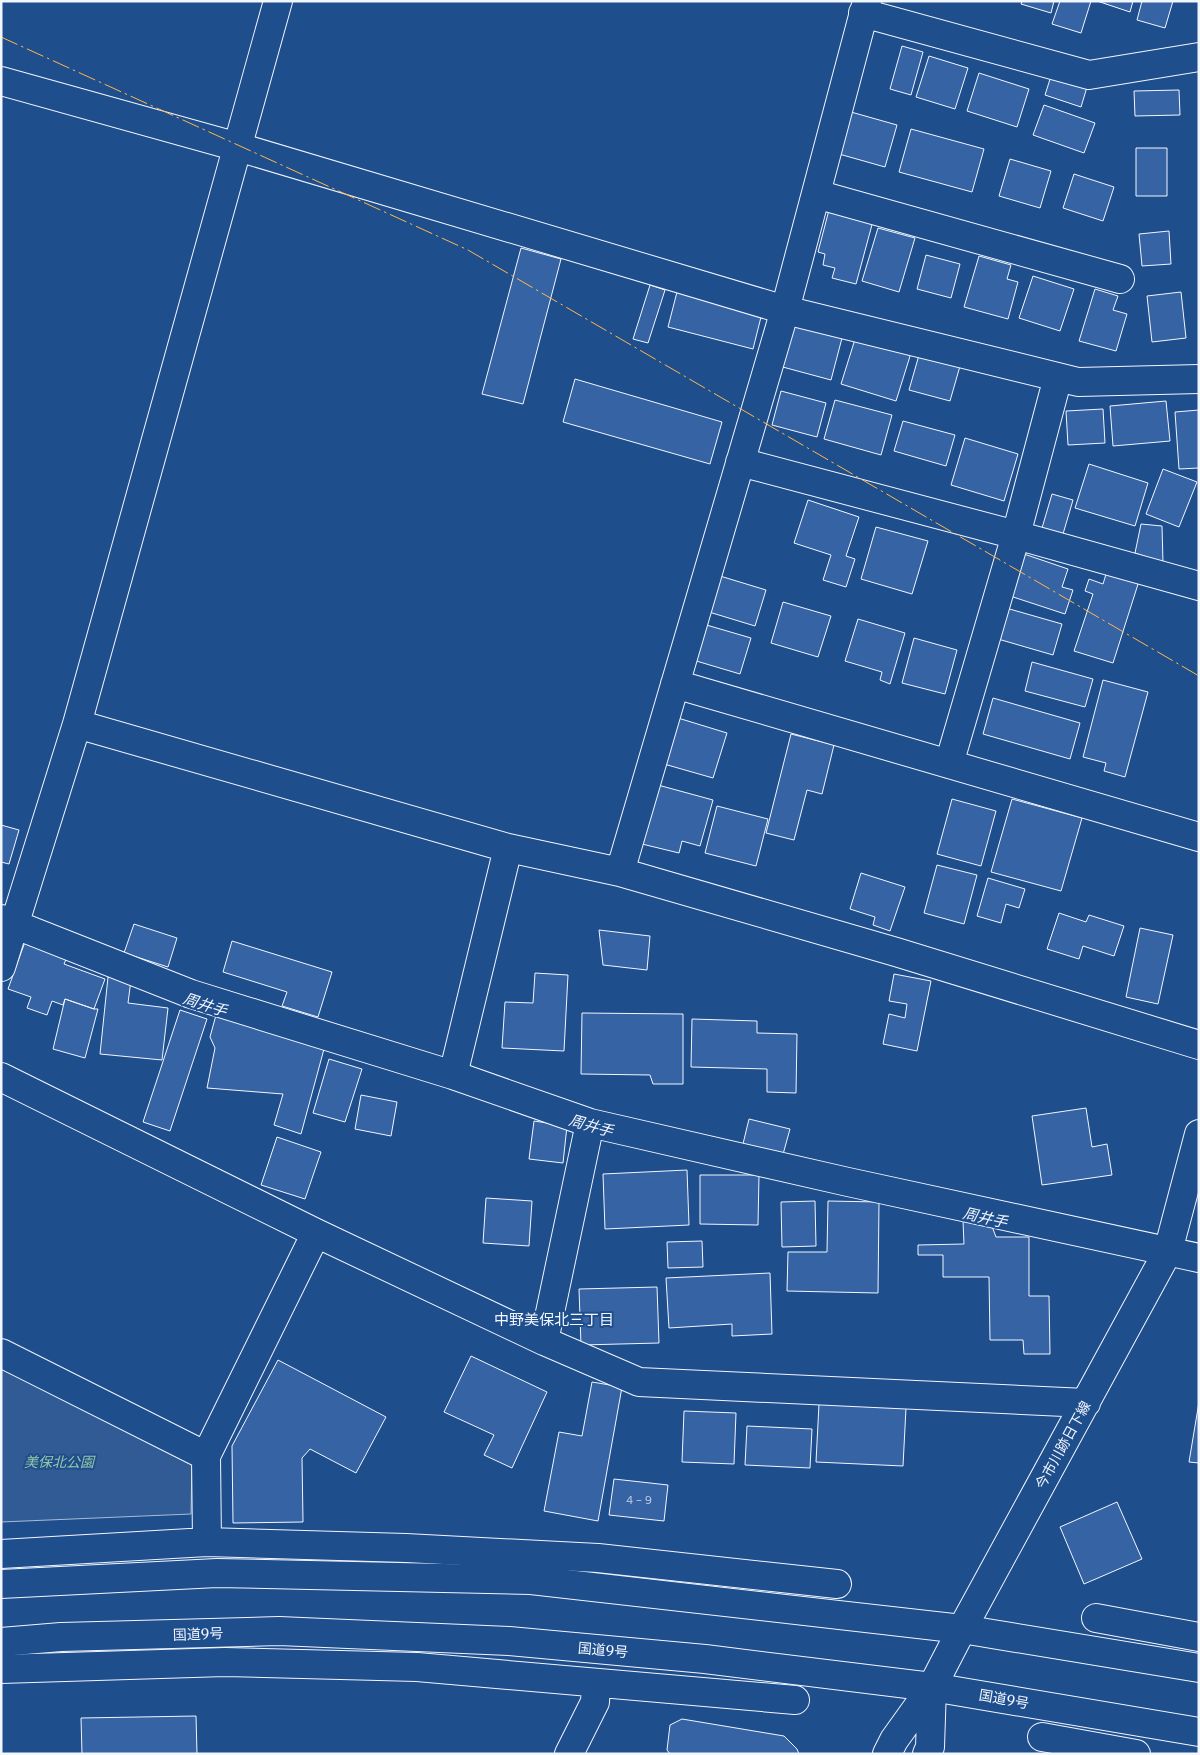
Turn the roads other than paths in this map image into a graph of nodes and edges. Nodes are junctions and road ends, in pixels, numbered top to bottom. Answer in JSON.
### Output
{"nodes":[{"id":1,"x":278,"y":1,"type":"edge"},
{"id":2,"x":865,"y":7,"type":"edge"},
{"id":3,"x":1199,"y":58,"type":"edge"},
{"id":4,"x":1,"y":81,"type":"edge"},
{"id":5,"x":238,"y":147,"type":"junction"},
{"id":6,"x":816,"y":194,"type":"junction"},
{"id":7,"x":1120,"y":279,"type":"dead end"},
{"id":8,"x":785,"y":310,"type":"junction"},
{"id":9,"x":1058,"y":377,"type":"junction"},
{"id":10,"x":1199,"y":379,"type":"edge"},
{"id":11,"x":740,"y":462,"type":"junction"},
{"id":12,"x":1016,"y":534,"type":"junction"},
{"id":13,"x":1199,"y":586,"type":"edge"},
{"id":14,"x":675,"y":684,"type":"junction"},
{"id":15,"x":77,"y":724,"type":"junction"},
{"id":16,"x":949,"y":764,"type":"junction"},
{"id":17,"x":1199,"y":837,"type":"edge"},
{"id":18,"x":508,"y":848,"type":"junction"},
{"id":19,"x":620,"y":872,"type":"junction"},
{"id":20,"x":8,"y":922,"type":"edge"},
{"id":21,"x":1,"y":967,"type":"edge"},
{"id":22,"x":1199,"y":1045,"type":"edge"},
{"id":23,"x":453,"y":1074,"type":"junction"},
{"id":24,"x":1,"y":1077,"type":"edge"},
{"id":25,"x":590,"y":1123,"type":"junction"},
{"id":26,"x":1199,"y":1134,"type":"edge"},
{"id":27,"x":316,"y":1234,"type":"junction"},
{"id":28,"x":1168,"y":1251,"type":"junction"},
{"id":29,"x":1199,"y":1258,"type":"edge"},
{"id":30,"x":544,"y":1341,"type":"junction"},
{"id":31,"x":1,"y":1353,"type":"edge"},
{"id":32,"x":1086,"y":1403,"type":"junction"},
{"id":33,"x":206,"y":1456,"type":"junction"},
{"id":34,"x":207,"y":1542,"type":"junction"},
{"id":35,"x":265,"y":1544,"type":"junction"},
{"id":36,"x":1,"y":1554,"type":"edge"},
{"id":37,"x":672,"y":1566,"type":"junction"},
{"id":38,"x":217,"y":1573,"type":"junction"},
{"id":39,"x":1,"y":1584,"type":"edge"},
{"id":40,"x":837,"y":1584,"type":"dead end"},
{"id":41,"x":717,"y":1602,"type":"junction"},
{"id":42,"x":1096,"y":1618,"type":"dead end"},
{"id":43,"x":962,"y":1629,"type":"junction"},
{"id":44,"x":279,"y":1631,"type":"junction"},
{"id":45,"x":1199,"y":1637,"type":"edge"},
{"id":46,"x":1,"y":1642,"type":"edge"},
{"id":47,"x":705,"y":1659,"type":"junction"},
{"id":48,"x":225,"y":1662,"type":"junction"},
{"id":49,"x":1199,"y":1668,"type":"edge"},
{"id":50,"x":1,"y":1669,"type":"edge"},
{"id":51,"x":596,"y":1683,"type":"junction"},
{"id":52,"x":650,"y":1687,"type":"junction"},
{"id":53,"x":932,"y":1687,"type":"junction"},
{"id":54,"x":795,"y":1700,"type":"dead end"},
{"id":55,"x":1197,"y":1733,"type":"edge"},
{"id":56,"x":1042,"y":1737,"type":"dead end"},
{"id":57,"x":569,"y":1754,"type":"edge"},
{"id":58,"x":887,"y":1754,"type":"edge"},
{"id":59,"x":927,"y":1754,"type":"edge"},
{"id":60,"x":1136,"y":1754,"type":"edge"}],
"edges":[{"from":1,"to":5,"type":"main road"},
{"from":2,"to":3,"type":"main road"},
{"from":2,"to":6,"type":"main road"},
{"from":4,"to":5,"type":"main road"},
{"from":5,"to":8,"type":"main road"},
{"from":5,"to":15,"type":"main road"},
{"from":6,"to":7,"type":"main road"},
{"from":6,"to":8,"type":"main road"},
{"from":8,"to":9,"type":"main road"},
{"from":8,"to":11,"type":"main road"},
{"from":9,"to":10,"type":"main road"},
{"from":9,"to":12,"type":"main road"},
{"from":11,"to":12,"type":"main road"},
{"from":11,"to":14,"type":"main road"},
{"from":12,"to":13,"type":"main road"},
{"from":12,"to":16,"type":"main road"},
{"from":14,"to":16,"type":"main road"},
{"from":14,"to":19,"type":"main road"},
{"from":15,"to":18,"type":"main road"},
{"from":15,"to":20,"type":"main road"},
{"from":16,"to":17,"type":"main road"},
{"from":18,"to":19,"type":"main road"},
{"from":18,"to":23,"type":"main road"},
{"from":19,"to":22,"type":"main road"},
{"from":20,"to":21,"type":"main road"},
{"from":20,"to":23,"type":"main road"},
{"from":23,"to":25,"type":"main road"},
{"from":24,"to":27,"type":"main road"},
{"from":25,"to":28,"type":"main road"},
{"from":25,"to":30,"type":"main road"},
{"from":26,"to":28,"type":"main road","name":"今市川跡日下線"},
{"from":27,"to":30,"type":"main road"},
{"from":27,"to":33,"type":"main road"},
{"from":28,"to":29,"type":"main road"},
{"from":28,"to":32,"type":"main road","name":"今市川跡日下線"},
{"from":30,"to":32,"type":"main road"},
{"from":31,"to":33,"type":"main road"},
{"from":32,"to":43,"type":"main road","name":"今市川跡日下線"},
{"from":33,"to":34,"type":"main road"},
{"from":34,"to":35,"type":"main road"},
{"from":34,"to":36,"type":"main road"},
{"from":35,"to":37,"type":"main road"},
{"from":35,"to":38,"type":"main road"},
{"from":37,"to":40,"type":"main road"},
{"from":37,"to":41,"type":"main road"},
{"from":38,"to":39,"type":"main road"},
{"from":38,"to":41,"type":"main road"},
{"from":41,"to":43,"type":"main road"},
{"from":42,"to":45,"type":"main road"},
{"from":43,"to":49,"type":"main road"},
{"from":43,"to":53,"type":"main road","name":"今市川跡日下線"},
{"from":44,"to":46,"type":"main road","name":"国道9号"},
{"from":44,"to":47,"type":"main road","name":"国道9号"},
{"from":44,"to":48,"type":"main road"},
{"from":47,"to":52,"type":"main road"},
{"from":47,"to":53,"type":"main road","name":"国道9号"},
{"from":48,"to":50,"type":"main road"},
{"from":48,"to":51,"type":"main road"},
{"from":51,"to":52,"type":"main road"},
{"from":51,"to":57,"type":"main road"},
{"from":52,"to":54,"type":"main road"},
{"from":53,"to":55,"type":"main road","name":"国道9号"},
{"from":53,"to":58,"type":"main road"},
{"from":53,"to":59,"type":"main road","name":"今市川跡日下線"},
{"from":56,"to":60,"type":"main road"}]}
